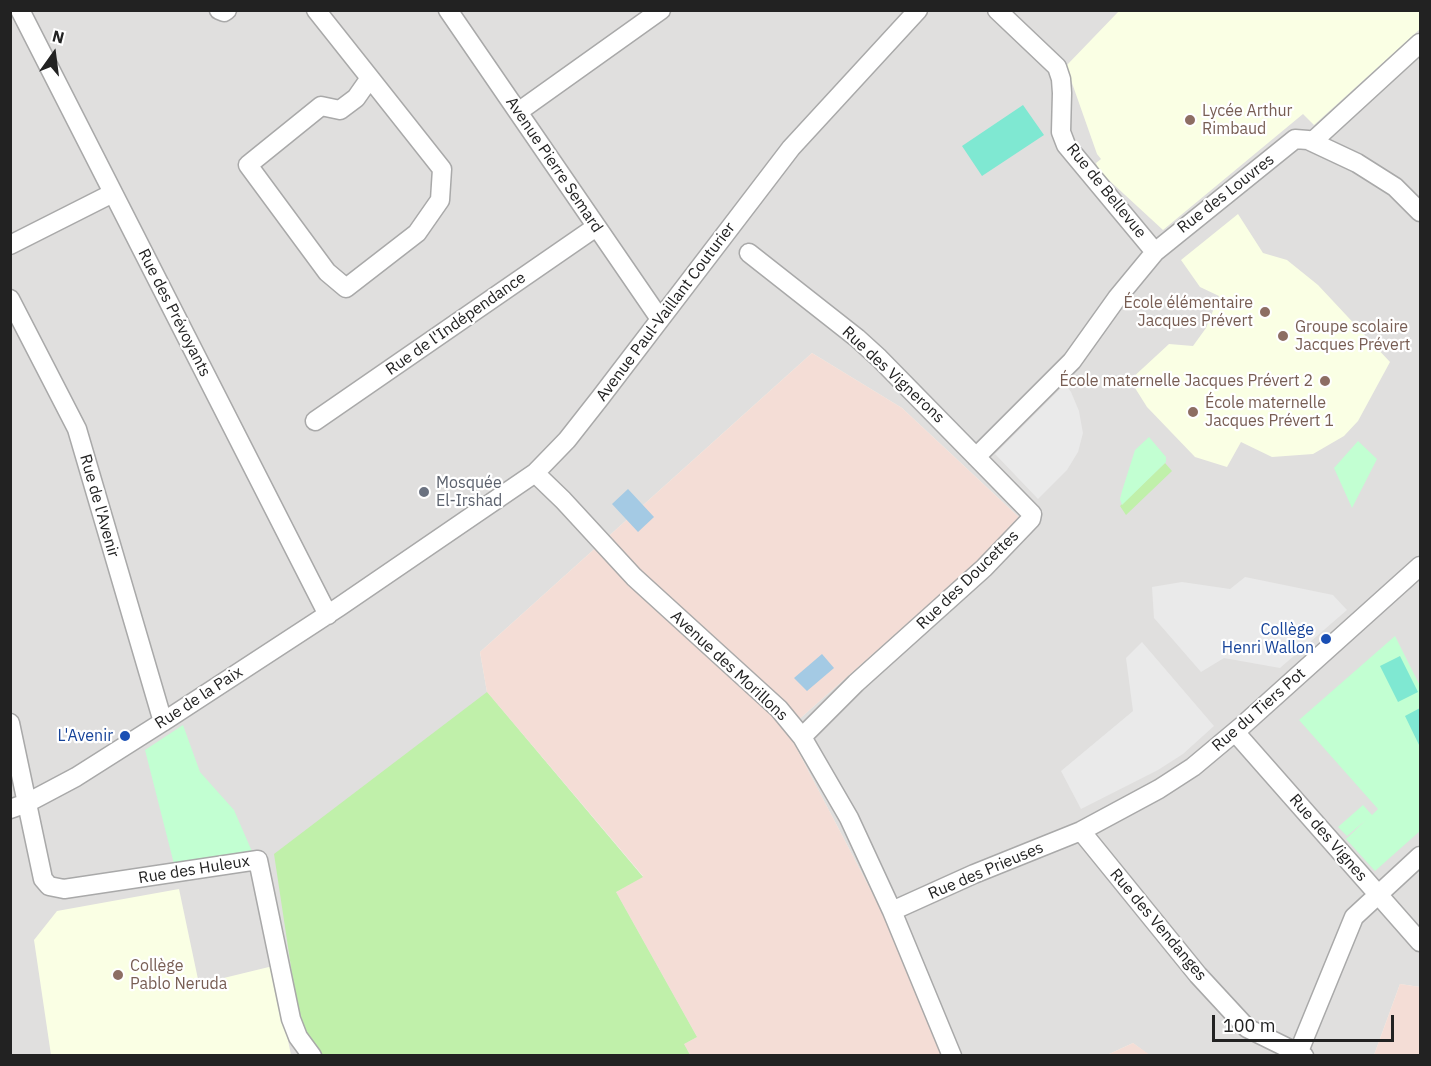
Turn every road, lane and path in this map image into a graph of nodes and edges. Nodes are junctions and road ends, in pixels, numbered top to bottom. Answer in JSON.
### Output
{"nodes":[{"id":1,"x":20,"y":10,"type":"edge"},
{"id":2,"x":219,"y":10,"type":"edge"},
{"id":3,"x":227,"y":10,"type":"edge"},
{"id":4,"x":316,"y":10,"type":"edge"},
{"id":5,"x":448,"y":10,"type":"edge"},
{"id":6,"x":661,"y":10,"type":"edge"},
{"id":7,"x":918,"y":10,"type":"edge"},
{"id":8,"x":998,"y":10,"type":"edge"},
{"id":9,"x":1420,"y":43,"type":"edge"},
{"id":10,"x":370,"y":78,"type":"junction"},
{"id":11,"x":518,"y":112,"type":"junction"},
{"id":12,"x":1312,"y":142,"type":"junction"},
{"id":13,"x":113,"y":194,"type":"junction"},
{"id":14,"x":1420,"y":212,"type":"edge"},
{"id":15,"x":596,"y":227,"type":"junction"},
{"id":16,"x":10,"y":245,"type":"edge"},
{"id":17,"x":1155,"y":252,"type":"junction"},
{"id":18,"x":749,"y":253,"type":"dead end"},
{"id":19,"x":10,"y":299,"type":"edge"},
{"id":20,"x":660,"y":319,"type":"junction"},
{"id":21,"x":315,"y":421,"type":"dead end"},
{"id":22,"x":976,"y":457,"type":"junction"},
{"id":23,"x":535,"y":473,"type":"junction"},
{"id":24,"x":1420,"y":566,"type":"edge"},
{"id":25,"x":382,"y":578,"type":"joint"},
{"id":26,"x":328,"y":615,"type":"junction"},
{"id":27,"x":163,"y":722,"type":"junction"},
{"id":28,"x":10,"y":723,"type":"edge"},
{"id":29,"x":1235,"y":732,"type":"junction"},
{"id":30,"x":802,"y":737,"type":"junction"},
{"id":31,"x":19,"y":806,"type":"edge"},
{"id":32,"x":1081,"y":831,"type":"junction"},
{"id":33,"x":1420,"y":856,"type":"edge"},
{"id":34,"x":1377,"y":894,"type":"junction"},
{"id":35,"x":892,"y":911,"type":"junction"},
{"id":36,"x":1420,"y":942,"type":"edge"},
{"id":37,"x":1299,"y":1055,"type":"edge"},
{"id":38,"x":312,"y":1056,"type":"edge"},
{"id":39,"x":952,"y":1056,"type":"edge"}],
"edges":[{"from":1,"to":13,"type":"street","name":"Rue des Prévoyants"},
{"from":2,"to":3,"type":"street"},
{"from":4,"to":10,"type":"street"},
{"from":5,"to":11,"type":"street","name":"Avenue Pierre Semard"},
{"from":6,"to":11,"type":"street"},
{"from":7,"to":20,"type":"street","name":"Avenue Paul-Vaillant Couturier"},
{"from":8,"to":17,"type":"street","name":"Rue de Bellevue"},
{"from":9,"to":12,"type":"street"},
{"from":10,"to":10,"type":"street"},
{"from":11,"to":15,"type":"street","name":"Avenue Pierre Semard"},
{"from":12,"to":14,"type":"street"},
{"from":12,"to":17,"type":"street","name":"Rue des Louvres"},
{"from":13,"to":16,"type":"street"},
{"from":13,"to":26,"type":"street","name":"Rue des Prévoyants"},
{"from":15,"to":20,"type":"street","name":"Avenue Pierre Semard"},
{"from":15,"to":21,"type":"street","name":"Rue de l'Indépendance"},
{"from":17,"to":22,"type":"street"},
{"from":18,"to":22,"type":"street","name":"Rue des Vignerons"},
{"from":19,"to":27,"type":"street","name":"Rue de l'Avenir"},
{"from":20,"to":23,"type":"street","name":"Avenue Paul-Vaillant Couturier"},
{"from":22,"to":30,"type":"street","name":"Rue des Doucettes"},
{"from":23,"to":25,"type":"street","name":"Avenue Paul-Vaillant Couturier"},
{"from":23,"to":30,"type":"street","name":"Avenue des Morillons"},
{"from":24,"to":29,"type":"street","name":"Rue du Tiers Pot"},
{"from":25,"to":26,"type":"street","name":"Rue de la Paix"},
{"from":26,"to":27,"type":"street","name":"Rue de la Paix"},
{"from":27,"to":31,"type":"street","name":"Rue de la Paix"},
{"from":28,"to":31,"type":"street","name":"Rue des Huleux"},
{"from":29,"to":32,"type":"street","name":"Rue du Tiers Pot"},
{"from":29,"to":34,"type":"street","name":"Rue des Vignes"},
{"from":30,"to":35,"type":"street","name":"Avenue des Morillons"},
{"from":31,"to":38,"type":"street","name":"Rue des Huleux"},
{"from":32,"to":35,"type":"street","name":"Rue des Prieuses"},
{"from":32,"to":37,"type":"street","name":"Rue des Vendanges"},
{"from":33,"to":34,"type":"street"},
{"from":34,"to":36,"type":"street","name":"Rue des Vignes"},
{"from":34,"to":37,"type":"street"},
{"from":35,"to":39,"type":"street","name":"Avenue des Morillons"}]}
